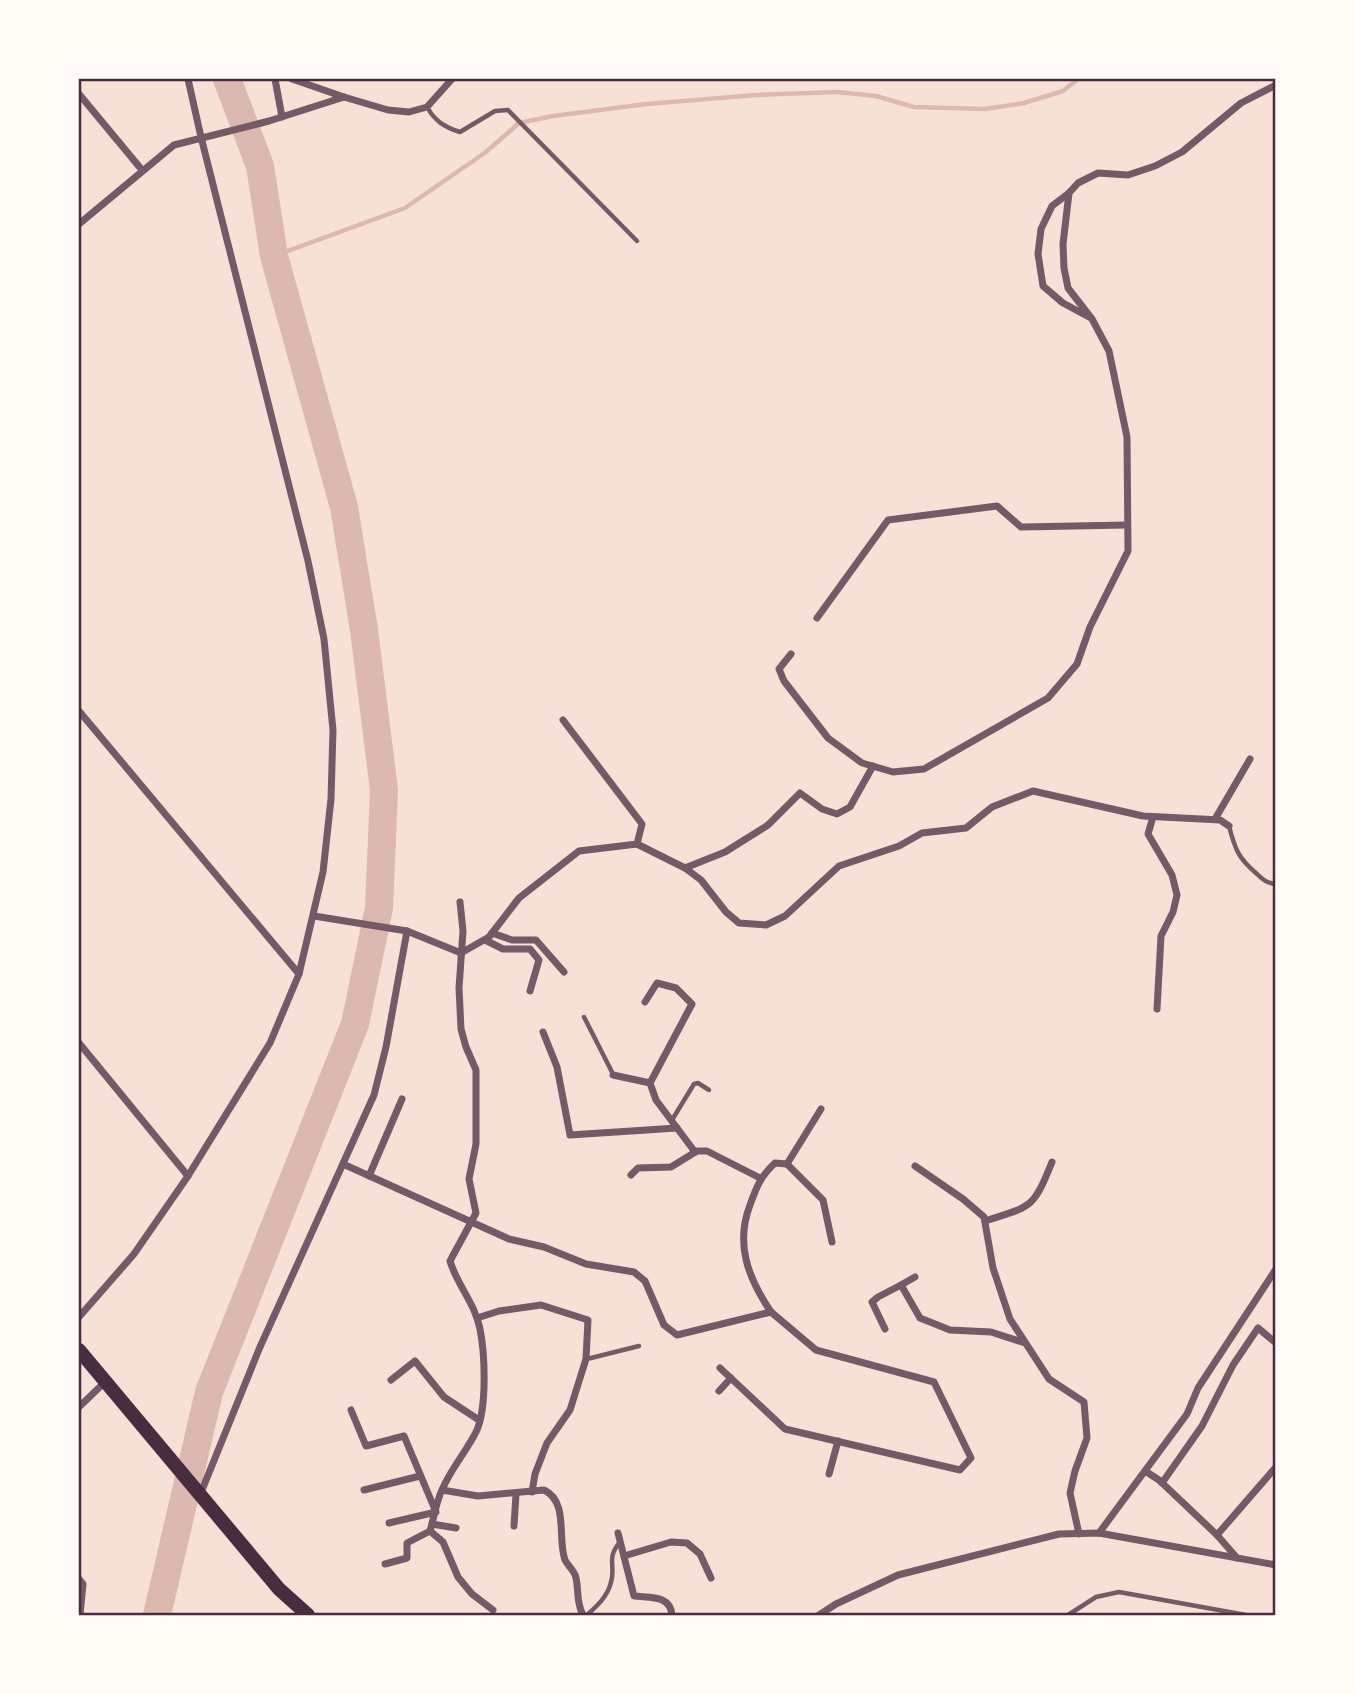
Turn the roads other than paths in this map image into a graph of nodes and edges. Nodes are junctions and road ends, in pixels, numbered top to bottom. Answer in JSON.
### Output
{"nodes":[{"id":1,"x":188,"y":79,"type":"edge"},
{"id":2,"x":275,"y":79,"type":"edge"},
{"id":3,"x":292,"y":79,"type":"edge"},
{"id":4,"x":452,"y":79,"type":"edge"},
{"id":5,"x":1276,"y":85,"type":"edge"},
{"id":6,"x":79,"y":94,"type":"edge"},
{"id":7,"x":344,"y":97,"type":"junction"},
{"id":8,"x":426,"y":107,"type":"junction"},
{"id":9,"x":282,"y":117,"type":"junction"},
{"id":10,"x":201,"y":137,"type":"junction"},
{"id":11,"x":142,"y":170,"type":"junction"},
{"id":12,"x":1069,"y":193,"type":"junction"},
{"id":13,"x":79,"y":224,"type":"edge"},
{"id":14,"x":637,"y":241,"type":"dead end"},
{"id":15,"x":1092,"y":319,"type":"junction"},
{"id":16,"x":1127,"y":525,"type":"junction"},
{"id":17,"x":817,"y":618,"type":"dead end"},
{"id":18,"x":790,"y":654,"type":"dead end"},
{"id":19,"x":79,"y":711,"type":"edge"},
{"id":20,"x":563,"y":720,"type":"dead end"},
{"id":21,"x":1250,"y":759,"type":"dead end"},
{"id":22,"x":873,"y":766,"type":"junction"},
{"id":23,"x":1153,"y":817,"type":"junction"},
{"id":24,"x":1215,"y":820,"type":"junction"},
{"id":25,"x":1229,"y":826,"type":"joint"},
{"id":26,"x":637,"y":844,"type":"junction"},
{"id":27,"x":685,"y":868,"type":"junction"},
{"id":28,"x":1276,"y":884,"type":"edge"},
{"id":29,"x":460,"y":902,"type":"dead end"},
{"id":30,"x":314,"y":916,"type":"junction"},
{"id":31,"x":404,"y":930,"type":"junction"},
{"id":32,"x":492,"y":933,"type":"junction"},
{"id":33,"x":485,"y":940,"type":"junction"},
{"id":34,"x":461,"y":953,"type":"junction"},
{"id":35,"x":565,"y":972,"type":"dead end"},
{"id":36,"x":299,"y":974,"type":"junction"},
{"id":37,"x":530,"y":991,"type":"dead end"},
{"id":38,"x":645,"y":1002,"type":"dead end"},
{"id":39,"x":1157,"y":1009,"type":"dead end"},
{"id":40,"x":584,"y":1017,"type":"dead end"},
{"id":41,"x":543,"y":1032,"type":"dead end"},
{"id":42,"x":79,"y":1043,"type":"edge"},
{"id":43,"x":613,"y":1075,"type":"joint"},
{"id":44,"x":650,"y":1083,"type":"junction"},
{"id":45,"x":709,"y":1090,"type":"dead end"},
{"id":46,"x":402,"y":1099,"type":"dead end"},
{"id":47,"x":821,"y":1109,"type":"dead end"},
{"id":48,"x":671,"y":1121,"type":"junction"},
{"id":49,"x":677,"y":1128,"type":"junction"},
{"id":50,"x":695,"y":1153,"type":"junction"},
{"id":51,"x":1052,"y":1162,"type":"dead end"},
{"id":52,"x":343,"y":1164,"type":"junction"},
{"id":53,"x":787,"y":1164,"type":"junction"},
{"id":54,"x":915,"y":1166,"type":"dead end"},
{"id":55,"x":631,"y":1175,"type":"dead end"},
{"id":56,"x":188,"y":1176,"type":"junction"},
{"id":57,"x":369,"y":1176,"type":"junction"},
{"id":58,"x":760,"y":1178,"type":"junction"},
{"id":59,"x":470,"y":1221,"type":"junction"},
{"id":60,"x":985,"y":1222,"type":"junction"},
{"id":61,"x":832,"y":1242,"type":"dead end"},
{"id":62,"x":1276,"y":1269,"type":"edge"},
{"id":63,"x":915,"y":1278,"type":"dead end"},
{"id":64,"x":901,"y":1285,"type":"junction"},
{"id":65,"x":771,"y":1312,"type":"junction"},
{"id":66,"x":79,"y":1317,"type":"edge"},
{"id":67,"x":477,"y":1318,"type":"junction"},
{"id":68,"x":885,"y":1328,"type":"dead end"},
{"id":69,"x":1276,"y":1343,"type":"edge"},
{"id":70,"x":1026,"y":1344,"type":"junction"},
{"id":71,"x":639,"y":1346,"type":"dead end"},
{"id":72,"x":79,"y":1350,"type":"edge"},
{"id":73,"x":586,"y":1359,"type":"junction"},
{"id":74,"x":720,"y":1368,"type":"dead end"},
{"id":75,"x":731,"y":1378,"type":"junction"},
{"id":76,"x":391,"y":1380,"type":"dead end"},
{"id":77,"x":106,"y":1381,"type":"junction"},
{"id":78,"x":719,"y":1391,"type":"dead end"},
{"id":79,"x":79,"y":1407,"type":"edge"},
{"id":80,"x":351,"y":1410,"type":"dead end"},
{"id":81,"x":479,"y":1420,"type":"junction"},
{"id":82,"x":838,"y":1441,"type":"junction"},
{"id":83,"x":1276,"y":1468,"type":"edge"},
{"id":84,"x":1145,"y":1471,"type":"junction"},
{"id":85,"x":830,"y":1474,"type":"dead end"},
{"id":86,"x":421,"y":1476,"type":"junction"},
{"id":87,"x":1162,"y":1483,"type":"junction"},
{"id":88,"x":364,"y":1490,"type":"dead end"},
{"id":89,"x":442,"y":1490,"type":"junction"},
{"id":90,"x":532,"y":1492,"type":"junction"},
{"id":91,"x":516,"y":1494,"type":"junction"},
{"id":92,"x":200,"y":1495,"type":"junction"},
{"id":93,"x":436,"y":1512,"type":"junction"},
{"id":94,"x":389,"y":1523,"type":"dead end"},
{"id":95,"x":514,"y":1526,"type":"dead end"},
{"id":96,"x":431,"y":1527,"type":"junction"},
{"id":97,"x":456,"y":1528,"type":"dead end"},
{"id":98,"x":618,"y":1533,"type":"dead end"},
{"id":99,"x":1099,"y":1533,"type":"junction"},
{"id":100,"x":1079,"y":1534,"type":"junction"},
{"id":101,"x":1217,"y":1535,"type":"junction"},
{"id":102,"x":620,"y":1542,"type":"junction"},
{"id":103,"x":624,"y":1556,"type":"junction"},
{"id":104,"x":1237,"y":1558,"type":"junction"},
{"id":105,"x":385,"y":1564,"type":"dead end"},
{"id":106,"x":1276,"y":1565,"type":"edge"},
{"id":107,"x":79,"y":1578,"type":"edge"},
{"id":108,"x":710,"y":1578,"type":"dead end"},
{"id":109,"x":493,"y":1610,"type":"dead end"},
{"id":110,"x":80,"y":1615,"type":"edge"},
{"id":111,"x":308,"y":1615,"type":"edge"},
{"id":112,"x":585,"y":1615,"type":"edge"},
{"id":113,"x":672,"y":1615,"type":"edge"},
{"id":114,"x":819,"y":1615,"type":"edge"},
{"id":115,"x":1068,"y":1615,"type":"edge"},
{"id":116,"x":1246,"y":1615,"type":"edge"}],
"edges":[{"from":1,"to":10,"type":"street"},
{"from":2,"to":9,"type":"street"},
{"from":3,"to":7,"type":"street"},
{"from":4,"to":8,"type":"street"},
{"from":5,"to":12,"type":"street"},
{"from":6,"to":11,"type":"street"},
{"from":7,"to":8,"type":"street"},
{"from":7,"to":9,"type":"street"},
{"from":8,"to":14,"type":"lane"},
{"from":9,"to":10,"type":"street"},
{"from":10,"to":11,"type":"street"},
{"from":10,"to":30,"type":"street"},
{"from":11,"to":13,"type":"street"},
{"from":12,"to":15,"type":"street"},
{"from":12,"to":15,"type":"street"},
{"from":15,"to":16,"type":"street"},
{"from":16,"to":17,"type":"street"},
{"from":16,"to":22,"type":"street"},
{"from":18,"to":22,"type":"street"},
{"from":19,"to":36,"type":"street"},
{"from":20,"to":26,"type":"street"},
{"from":21,"to":24,"type":"street"},
{"from":22,"to":27,"type":"street"},
{"from":23,"to":24,"type":"street"},
{"from":23,"to":27,"type":"street"},
{"from":23,"to":39,"type":"street"},
{"from":24,"to":25,"type":"street"},
{"from":25,"to":28,"type":"lane"},
{"from":26,"to":27,"type":"street"},
{"from":26,"to":32,"type":"street"},
{"from":29,"to":34,"type":"street"},
{"from":30,"to":31,"type":"street"},
{"from":30,"to":36,"type":"street"},
{"from":31,"to":34,"type":"street"},
{"from":31,"to":52,"type":"street"},
{"from":32,"to":33,"type":"street"},
{"from":32,"to":35,"type":"street"},
{"from":33,"to":34,"type":"street"},
{"from":33,"to":37,"type":"street"},
{"from":34,"to":59,"type":"street"},
{"from":36,"to":56,"type":"street"},
{"from":38,"to":44,"type":"street"},
{"from":40,"to":43,"type":"lane"},
{"from":41,"to":49,"type":"street"},
{"from":42,"to":56,"type":"street"},
{"from":43,"to":44,"type":"street"},
{"from":44,"to":48,"type":"street"},
{"from":45,"to":48,"type":"lane"},
{"from":46,"to":57,"type":"street"},
{"from":47,"to":53,"type":"street"},
{"from":48,"to":49,"type":"street"},
{"from":49,"to":50,"type":"street"},
{"from":50,"to":55,"type":"street"},
{"from":50,"to":58,"type":"street"},
{"from":51,"to":60,"type":"street"},
{"from":52,"to":57,"type":"street"},
{"from":52,"to":92,"type":"street"},
{"from":53,"to":58,"type":"street"},
{"from":53,"to":61,"type":"street"},
{"from":54,"to":60,"type":"street"},
{"from":56,"to":66,"type":"street"},
{"from":57,"to":59,"type":"street"},
{"from":58,"to":65,"type":"street"},
{"from":59,"to":65,"type":"street"},
{"from":59,"to":67,"type":"street"},
{"from":60,"to":70,"type":"street"},
{"from":62,"to":84,"type":"street"},
{"from":63,"to":64,"type":"street"},
{"from":64,"to":68,"type":"street"},
{"from":64,"to":70,"type":"street"},
{"from":65,"to":82,"type":"street"},
{"from":67,"to":73,"type":"street"},
{"from":67,"to":81,"type":"street"},
{"from":69,"to":87,"type":"street"},
{"from":70,"to":100,"type":"street"},
{"from":71,"to":73,"type":"lane"},
{"from":72,"to":77,"type":"main road"},
{"from":73,"to":90,"type":"street"},
{"from":74,"to":75,"type":"street"},
{"from":75,"to":78,"type":"street"},
{"from":75,"to":82,"type":"street"},
{"from":76,"to":81,"type":"street"},
{"from":77,"to":79,"type":"street"},
{"from":77,"to":92,"type":"main road"},
{"from":80,"to":86,"type":"street"},
{"from":81,"to":89,"type":"street"},
{"from":82,"to":85,"type":"street"},
{"from":83,"to":101,"type":"street"},
{"from":84,"to":87,"type":"street"},
{"from":84,"to":99,"type":"street"},
{"from":86,"to":88,"type":"street"},
{"from":86,"to":93,"type":"street"},
{"from":87,"to":101,"type":"street"},
{"from":89,"to":91,"type":"street"},
{"from":89,"to":93,"type":"street"},
{"from":90,"to":91,"type":"street"},
{"from":90,"to":112,"type":"street"},
{"from":91,"to":95,"type":"street"},
{"from":92,"to":111,"type":"main road"},
{"from":93,"to":94,"type":"street"},
{"from":93,"to":96,"type":"street"},
{"from":96,"to":97,"type":"street"},
{"from":96,"to":105,"type":"street"},
{"from":96,"to":109,"type":"street"},
{"from":98,"to":102,"type":"street"},
{"from":99,"to":100,"type":"street"},
{"from":99,"to":104,"type":"street"},
{"from":100,"to":114,"type":"street"},
{"from":101,"to":104,"type":"street"},
{"from":102,"to":103,"type":"street"},
{"from":102,"to":112,"type":"lane"},
{"from":103,"to":108,"type":"street"},
{"from":103,"to":113,"type":"street"},
{"from":104,"to":106,"type":"street"},
{"from":107,"to":110,"type":"street"},
{"from":115,"to":116,"type":"lane"}]}
